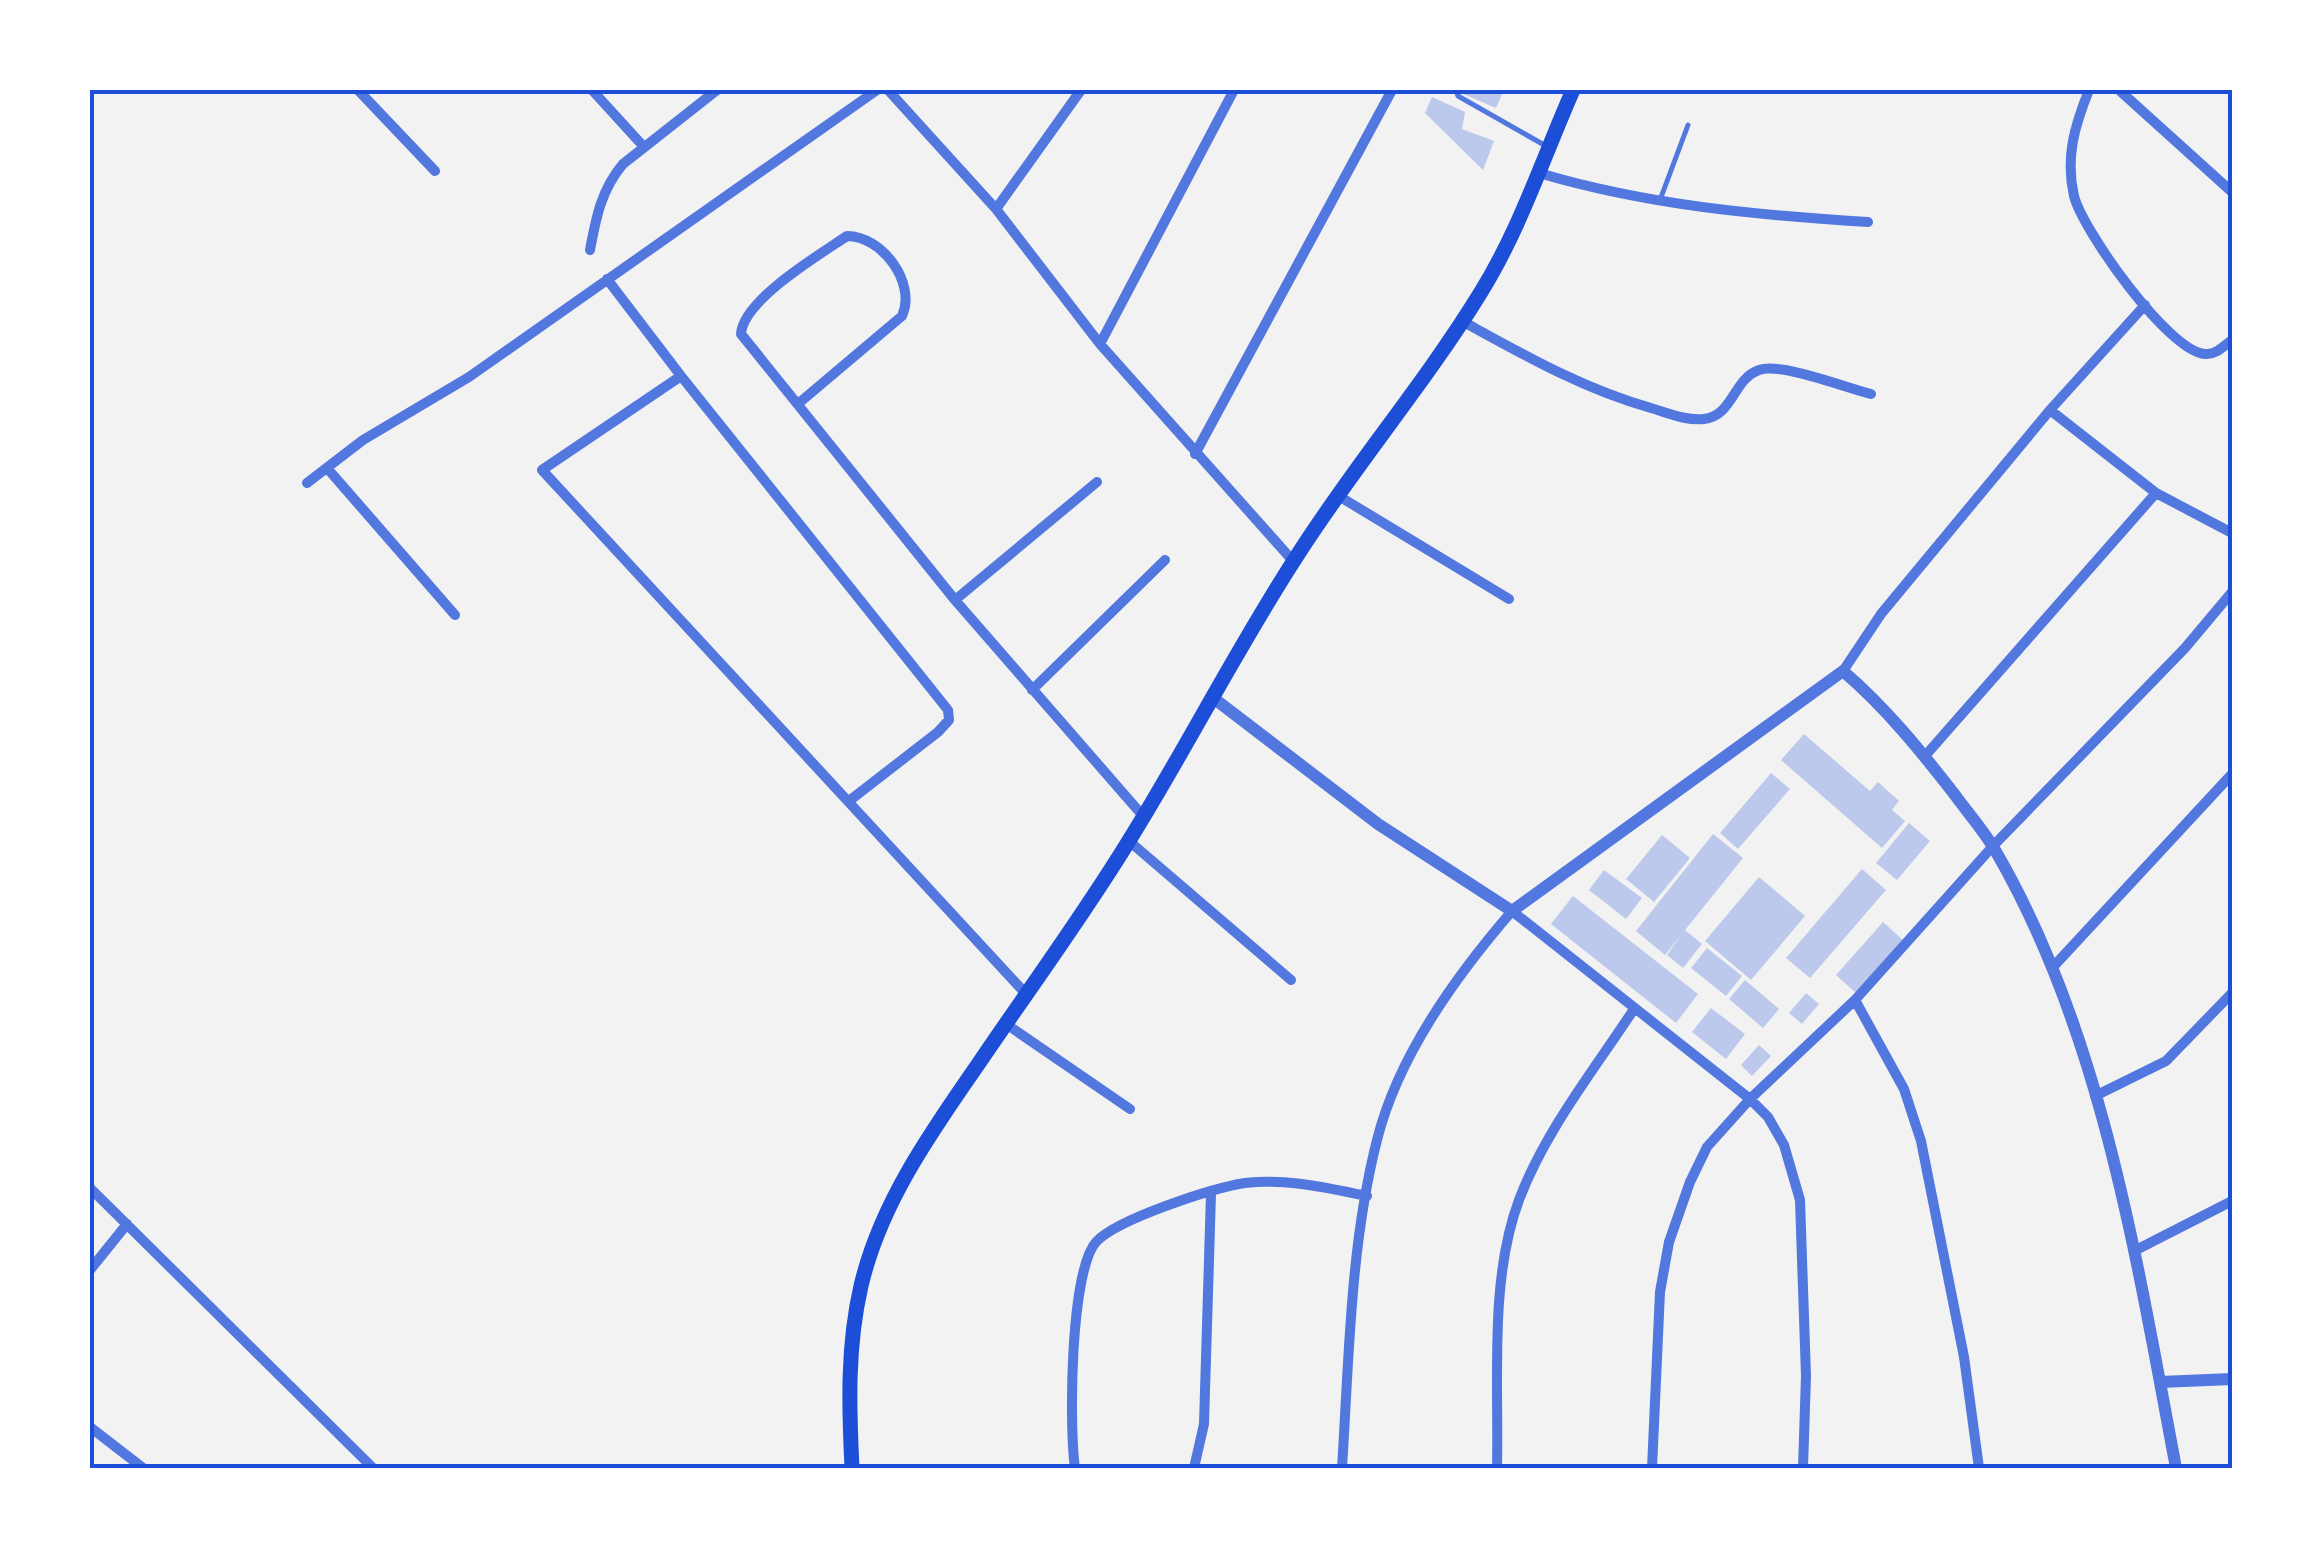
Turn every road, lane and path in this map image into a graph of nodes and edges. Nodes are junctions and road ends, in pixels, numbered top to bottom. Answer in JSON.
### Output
{"nodes":[{"id":1,"x":358,"y":90,"type":"edge"},
{"id":2,"x":592,"y":90,"type":"edge"},
{"id":3,"x":717,"y":90,"type":"edge"},
{"id":4,"x":877,"y":90,"type":"edge"},
{"id":5,"x":888,"y":90,"type":"edge"},
{"id":6,"x":1081,"y":90,"type":"edge"},
{"id":7,"x":1234,"y":90,"type":"edge"},
{"id":8,"x":1392,"y":90,"type":"edge"},
{"id":9,"x":1456,"y":90,"type":"edge"},
{"id":10,"x":2089,"y":90,"type":"edge"},
{"id":11,"x":2119,"y":90,"type":"edge"},
{"id":12,"x":1570,"y":91,"type":"edge"},
{"id":13,"x":1688,"y":125,"type":"dead end"},
{"id":14,"x":644,"y":147,"type":"junction"},
{"id":15,"x":1549,"y":148,"type":"junction"},
{"id":16,"x":435,"y":171,"type":"dead end"},
{"id":17,"x":1539,"y":174,"type":"junction"},
{"id":18,"x":2232,"y":192,"type":"edge"},
{"id":19,"x":1658,"y":203,"type":"junction"},
{"id":20,"x":996,"y":209,"type":"junction"},
{"id":21,"x":1868,"y":222,"type":"dead end"},
{"id":22,"x":590,"y":250,"type":"dead end"},
{"id":23,"x":607,"y":279,"type":"junction"},
{"id":24,"x":2145,"y":305,"type":"junction"},
{"id":25,"x":1462,"y":322,"type":"junction"},
{"id":26,"x":2232,"y":340,"type":"edge"},
{"id":27,"x":1100,"y":344,"type":"junction"},
{"id":28,"x":680,"y":376,"type":"junction"},
{"id":29,"x":1871,"y":394,"type":"dead end"},
{"id":30,"x":798,"y":402,"type":"junction"},
{"id":31,"x":2050,"y":410,"type":"junction"},
{"id":32,"x":1196,"y":454,"type":"junction"},
{"id":33,"x":327,"y":468,"type":"junction"},
{"id":34,"x":1097,"y":482,"type":"dead end"},
{"id":35,"x":307,"y":484,"type":"dead end"},
{"id":36,"x":2156,"y":493,"type":"junction"},
{"id":37,"x":1337,"y":496,"type":"junction"},
{"id":38,"x":2232,"y":534,"type":"edge"},
{"id":39,"x":1165,"y":560,"type":"dead end"},
{"id":40,"x":1293,"y":561,"type":"junction"},
{"id":41,"x":2232,"y":592,"type":"edge"},
{"id":42,"x":1510,"y":599,"type":"dead end"},
{"id":43,"x":955,"y":600,"type":"junction"},
{"id":44,"x":455,"y":616,"type":"dead end"},
{"id":45,"x":1843,"y":671,"type":"junction"},
{"id":46,"x":1032,"y":690,"type":"junction"},
{"id":47,"x":1212,"y":697,"type":"junction"},
{"id":48,"x":1925,"y":756,"type":"junction"},
{"id":49,"x":2232,"y":774,"type":"edge"},
{"id":50,"x":849,"y":801,"type":"junction"},
{"id":51,"x":1143,"y":816,"type":"junction"},
{"id":52,"x":1129,"y":841,"type":"junction"},
{"id":53,"x":1993,"y":846,"type":"junction"},
{"id":54,"x":1512,"y":911,"type":"junction"},
{"id":55,"x":2053,"y":968,"type":"junction"},
{"id":56,"x":1291,"y":980,"type":"dead end"},
{"id":57,"x":2232,"y":993,"type":"edge"},
{"id":58,"x":1026,"y":994,"type":"junction"},
{"id":59,"x":1855,"y":1000,"type":"junction"},
{"id":60,"x":1634,"y":1009,"type":"junction"},
{"id":61,"x":1006,"y":1024,"type":"junction"},
{"id":62,"x":2095,"y":1096,"type":"junction"},
{"id":63,"x":1750,"y":1099,"type":"junction"},
{"id":64,"x":1130,"y":1109,"type":"dead end"},
{"id":65,"x":90,"y":1188,"type":"edge"},
{"id":66,"x":1210,"y":1194,"type":"junction"},
{"id":67,"x":1366,"y":1196,"type":"junction"},
{"id":68,"x":2232,"y":1201,"type":"edge"},
{"id":69,"x":127,"y":1224,"type":"junction"},
{"id":70,"x":2134,"y":1251,"type":"junction"},
{"id":71,"x":90,"y":1270,"type":"edge"},
{"id":72,"x":2232,"y":1379,"type":"edge"},
{"id":73,"x":2160,"y":1382,"type":"junction"},
{"id":74,"x":90,"y":1427,"type":"edge"},
{"id":75,"x":143,"y":1468,"type":"edge"},
{"id":76,"x":373,"y":1468,"type":"edge"},
{"id":77,"x":852,"y":1468,"type":"edge"},
{"id":78,"x":1075,"y":1468,"type":"edge"},
{"id":79,"x":1194,"y":1468,"type":"edge"},
{"id":80,"x":1342,"y":1468,"type":"edge"},
{"id":81,"x":1497,"y":1468,"type":"edge"},
{"id":82,"x":1652,"y":1468,"type":"edge"},
{"id":83,"x":1802,"y":1468,"type":"edge"},
{"id":84,"x":1979,"y":1468,"type":"edge"},
{"id":85,"x":2176,"y":1468,"type":"edge"}],
"edges":[{"from":1,"to":16,"type":"street"},
{"from":2,"to":14,"type":"street"},
{"from":3,"to":14,"type":"street"},
{"from":4,"to":23,"type":"street"},
{"from":5,"to":20,"type":"street"},
{"from":6,"to":20,"type":"street"},
{"from":7,"to":27,"type":"street"},
{"from":8,"to":32,"type":"street"},
{"from":9,"to":15,"type":"lane"},
{"from":10,"to":24,"type":"street"},
{"from":11,"to":18,"type":"street"},
{"from":12,"to":15,"type":"main road"},
{"from":13,"to":19,"type":"lane"},
{"from":14,"to":22,"type":"street"},
{"from":15,"to":17,"type":"main road"},
{"from":17,"to":19,"type":"street"},
{"from":17,"to":25,"type":"main road"},
{"from":19,"to":21,"type":"street"},
{"from":20,"to":27,"type":"street"},
{"from":23,"to":28,"type":"street"},
{"from":23,"to":33,"type":"street"},
{"from":24,"to":26,"type":"street"},
{"from":24,"to":31,"type":"street"},
{"from":25,"to":29,"type":"street"},
{"from":25,"to":37,"type":"main road"},
{"from":27,"to":32,"type":"street"},
{"from":28,"to":50,"type":"street"},
{"from":28,"to":50,"type":"street"},
{"from":30,"to":30,"type":"street"},
{"from":30,"to":43,"type":"street"},
{"from":31,"to":36,"type":"street"},
{"from":31,"to":45,"type":"street"},
{"from":32,"to":40,"type":"street"},
{"from":33,"to":35,"type":"street"},
{"from":33,"to":44,"type":"street"},
{"from":34,"to":43,"type":"street"},
{"from":36,"to":38,"type":"street"},
{"from":36,"to":48,"type":"street"},
{"from":37,"to":40,"type":"main road"},
{"from":37,"to":42,"type":"street"},
{"from":39,"to":46,"type":"street"},
{"from":40,"to":47,"type":"main road"},
{"from":41,"to":53,"type":"street"},
{"from":43,"to":46,"type":"street"},
{"from":45,"to":48,"type":"street"},
{"from":45,"to":54,"type":"street"},
{"from":46,"to":51,"type":"street"},
{"from":47,"to":51,"type":"main road"},
{"from":47,"to":54,"type":"street"},
{"from":48,"to":53,"type":"street"},
{"from":49,"to":55,"type":"street"},
{"from":50,"to":58,"type":"street"},
{"from":51,"to":52,"type":"main road"},
{"from":52,"to":56,"type":"street"},
{"from":52,"to":58,"type":"main road"},
{"from":53,"to":55,"type":"street"},
{"from":53,"to":59,"type":"street"},
{"from":54,"to":60,"type":"street"},
{"from":54,"to":67,"type":"street"},
{"from":55,"to":62,"type":"street"},
{"from":57,"to":62,"type":"street"},
{"from":58,"to":61,"type":"main road"},
{"from":59,"to":63,"type":"street"},
{"from":59,"to":84,"type":"street"},
{"from":60,"to":63,"type":"street"},
{"from":60,"to":81,"type":"street"},
{"from":61,"to":64,"type":"street"},
{"from":61,"to":77,"type":"main road"},
{"from":62,"to":70,"type":"street"},
{"from":63,"to":82,"type":"street"},
{"from":63,"to":83,"type":"street"},
{"from":65,"to":69,"type":"street"},
{"from":66,"to":67,"type":"street"},
{"from":66,"to":78,"type":"street"},
{"from":66,"to":79,"type":"street"},
{"from":67,"to":80,"type":"street"},
{"from":68,"to":70,"type":"street"},
{"from":69,"to":71,"type":"street"},
{"from":69,"to":76,"type":"street"},
{"from":70,"to":73,"type":"street"},
{"from":72,"to":73,"type":"street"},
{"from":73,"to":85,"type":"street"},
{"from":74,"to":75,"type":"street"}]}
